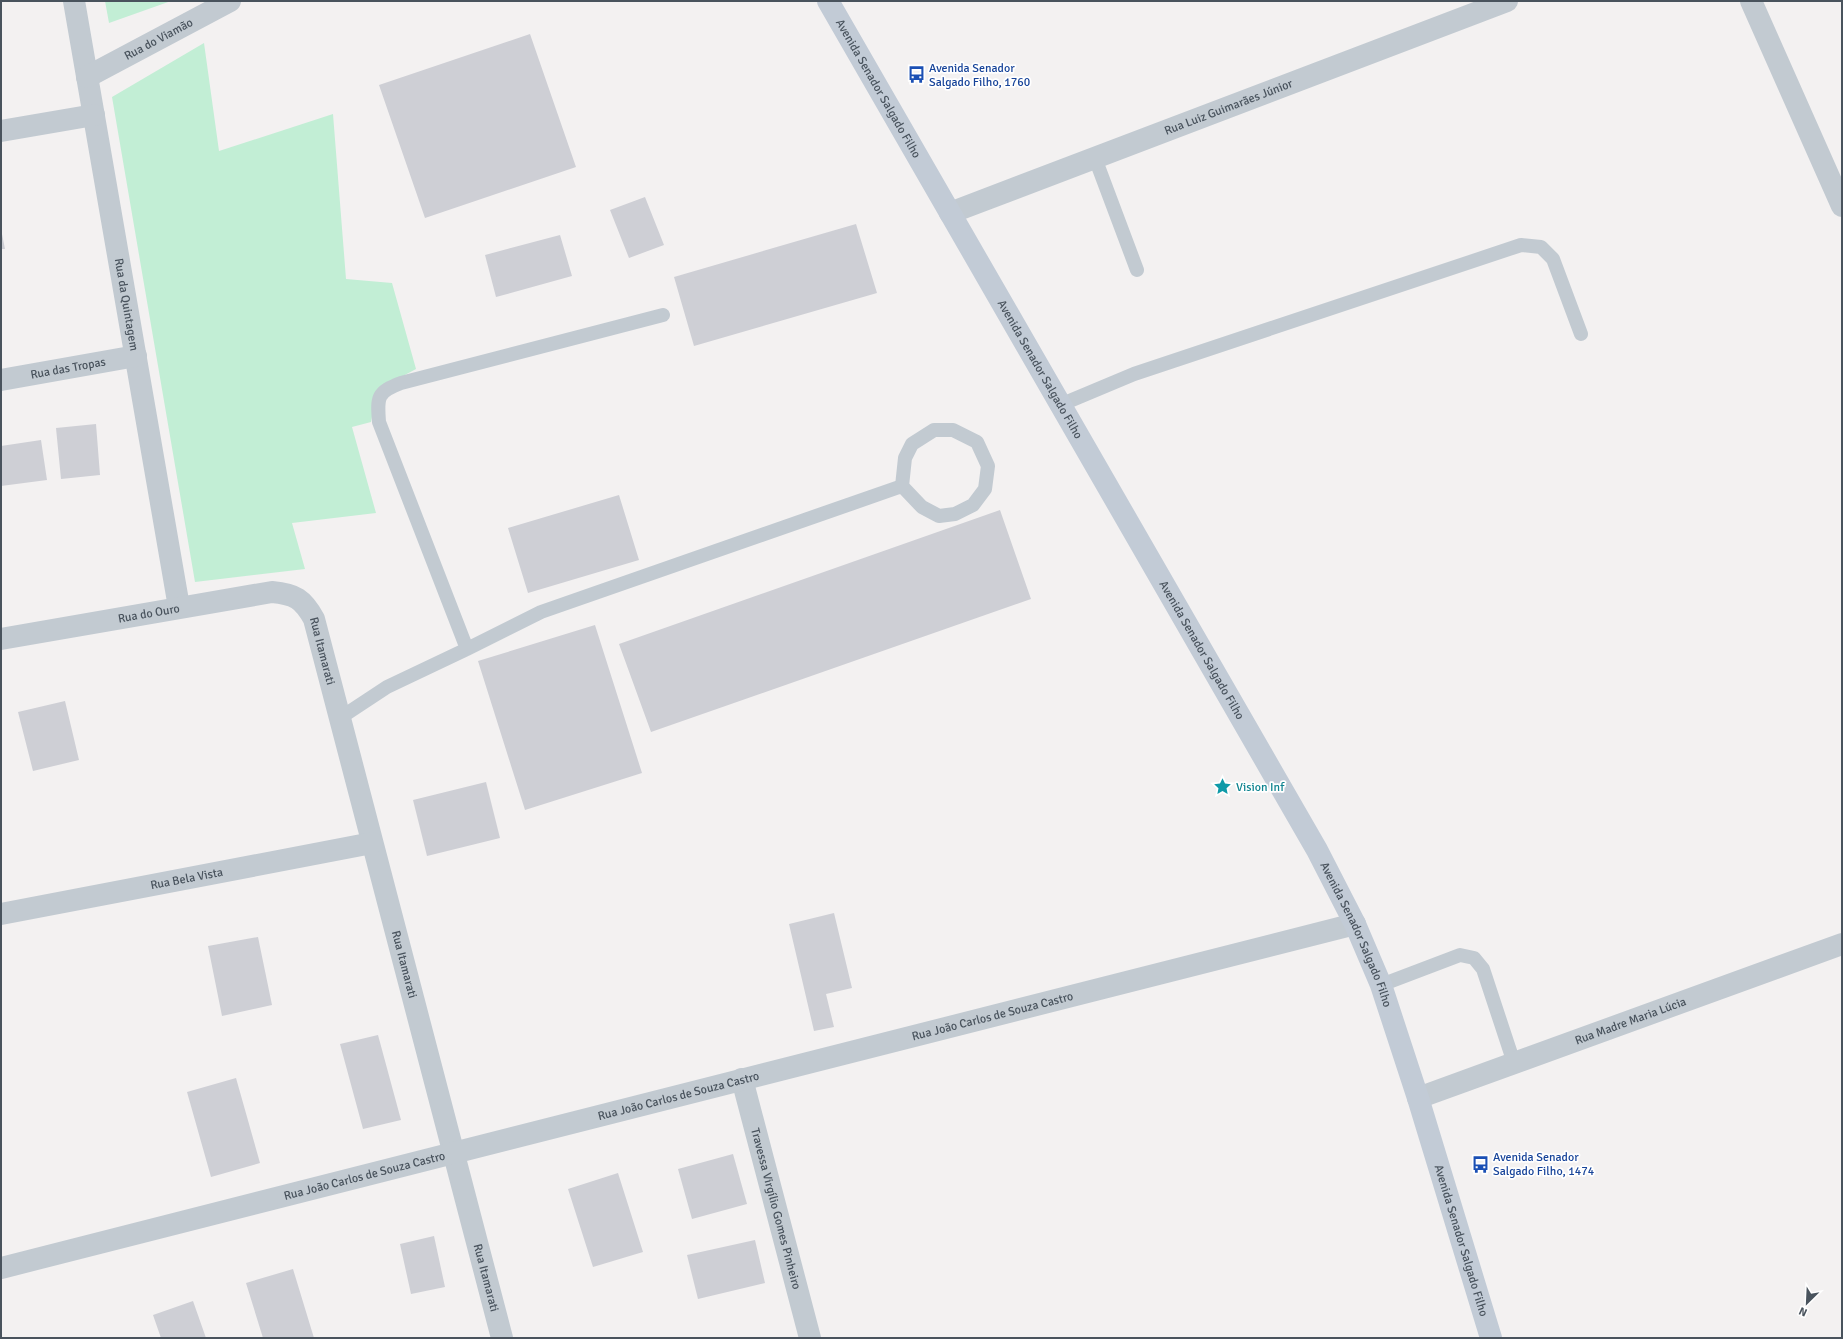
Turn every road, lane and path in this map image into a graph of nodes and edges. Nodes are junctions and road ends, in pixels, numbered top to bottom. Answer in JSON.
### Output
{"nodes":[{"id":1,"x":74,"y":1,"type":"edge"},
{"id":2,"x":230,"y":1,"type":"edge"},
{"id":3,"x":828,"y":1,"type":"edge"},
{"id":4,"x":1507,"y":1,"type":"edge"},
{"id":5,"x":1751,"y":1,"type":"edge"},
{"id":6,"x":87,"y":77,"type":"junction"},
{"id":7,"x":94,"y":115,"type":"junction"},
{"id":8,"x":1,"y":131,"type":"edge"},
{"id":9,"x":1095,"y":158,"type":"junction"},
{"id":10,"x":1842,"y":206,"type":"edge"},
{"id":11,"x":950,"y":213,"type":"junction"},
{"id":12,"x":1137,"y":270,"type":"dead end"},
{"id":13,"x":662,"y":315,"type":"dead end"},
{"id":14,"x":1581,"y":334,"type":"dead end"},
{"id":15,"x":136,"y":356,"type":"junction"},
{"id":16,"x":1,"y":380,"type":"edge"},
{"id":17,"x":1060,"y":405,"type":"junction"},
{"id":18,"x":902,"y":486,"type":"junction"},
{"id":19,"x":296,"y":597,"type":"joint"},
{"id":20,"x":179,"y":607,"type":"junction"},
{"id":21,"x":1,"y":639,"type":"edge"},
{"id":22,"x":467,"y":649,"type":"junction"},
{"id":23,"x":340,"y":718,"type":"junction"},
{"id":24,"x":372,"y":843,"type":"junction"},
{"id":25,"x":1,"y":914,"type":"edge"},
{"id":26,"x":1355,"y":924,"type":"junction"},
{"id":27,"x":1842,"y":944,"type":"edge"},
{"id":28,"x":1381,"y":985,"type":"junction"},
{"id":29,"x":1514,"y":1063,"type":"junction"},
{"id":30,"x":742,"y":1080,"type":"junction"},
{"id":31,"x":1418,"y":1098,"type":"junction"},
{"id":32,"x":453,"y":1153,"type":"junction"},
{"id":33,"x":1,"y":1268,"type":"edge"},
{"id":34,"x":502,"y":1338,"type":"edge"},
{"id":35,"x":810,"y":1338,"type":"edge"},
{"id":36,"x":1491,"y":1338,"type":"edge"}],
"edges":[{"from":1,"to":6,"type":"street","name":"Rua da Quintagem"},
{"from":2,"to":6,"type":"street","name":"Rua do Viamão"},
{"from":3,"to":11,"type":"main road","name":"Avenida Senador Salgado Filho"},
{"from":4,"to":9,"type":"street","name":"Rua Luiz Guimarães Júnior"},
{"from":5,"to":10,"type":"street"},
{"from":6,"to":7,"type":"street","name":"Rua da Quintagem"},
{"from":7,"to":8,"type":"street"},
{"from":7,"to":15,"type":"street","name":"Rua da Quintagem"},
{"from":9,"to":11,"type":"street","name":"Rua Luiz Guimarães Júnior"},
{"from":9,"to":12,"type":"lane"},
{"from":11,"to":17,"type":"main road","name":"Avenida Senador Salgado Filho"},
{"from":13,"to":22,"type":"lane"},
{"from":14,"to":17,"type":"lane"},
{"from":15,"to":16,"type":"street","name":"Rua das Tropas"},
{"from":15,"to":20,"type":"street","name":"Rua da Quintagem"},
{"from":17,"to":26,"type":"main road","name":"Avenida Senador Salgado Filho"},
{"from":18,"to":18,"type":"lane"},
{"from":18,"to":22,"type":"lane"},
{"from":19,"to":20,"type":"street","name":"Rua do Ouro"},
{"from":19,"to":23,"type":"street","name":"Rua Itamarati"},
{"from":20,"to":21,"type":"street","name":"Rua do Ouro"},
{"from":22,"to":23,"type":"lane"},
{"from":23,"to":24,"type":"street","name":"Rua Itamarati"},
{"from":24,"to":25,"type":"street","name":"Rua Bela Vista"},
{"from":24,"to":32,"type":"street","name":"Rua Itamarati"},
{"from":26,"to":28,"type":"main road","name":"Avenida Senador Salgado Filho"},
{"from":26,"to":30,"type":"street","name":"Rua João Carlos de Souza Castro"},
{"from":27,"to":29,"type":"street","name":"Rua Madre Maria Lúcia"},
{"from":28,"to":29,"type":"lane"},
{"from":28,"to":31,"type":"main road","name":"Avenida Senador Salgado Filho"},
{"from":29,"to":31,"type":"street","name":"Rua Madre Maria Lúcia"},
{"from":30,"to":32,"type":"street","name":"Rua João Carlos de Souza Castro"},
{"from":30,"to":35,"type":"street","name":"Travessa Virgílio Gomes Pinheiro"},
{"from":31,"to":36,"type":"main road","name":"Avenida Senador Salgado Filho"},
{"from":32,"to":33,"type":"street","name":"Rua João Carlos de Souza Castro"},
{"from":32,"to":34,"type":"street","name":"Rua Itamarati"}]}
